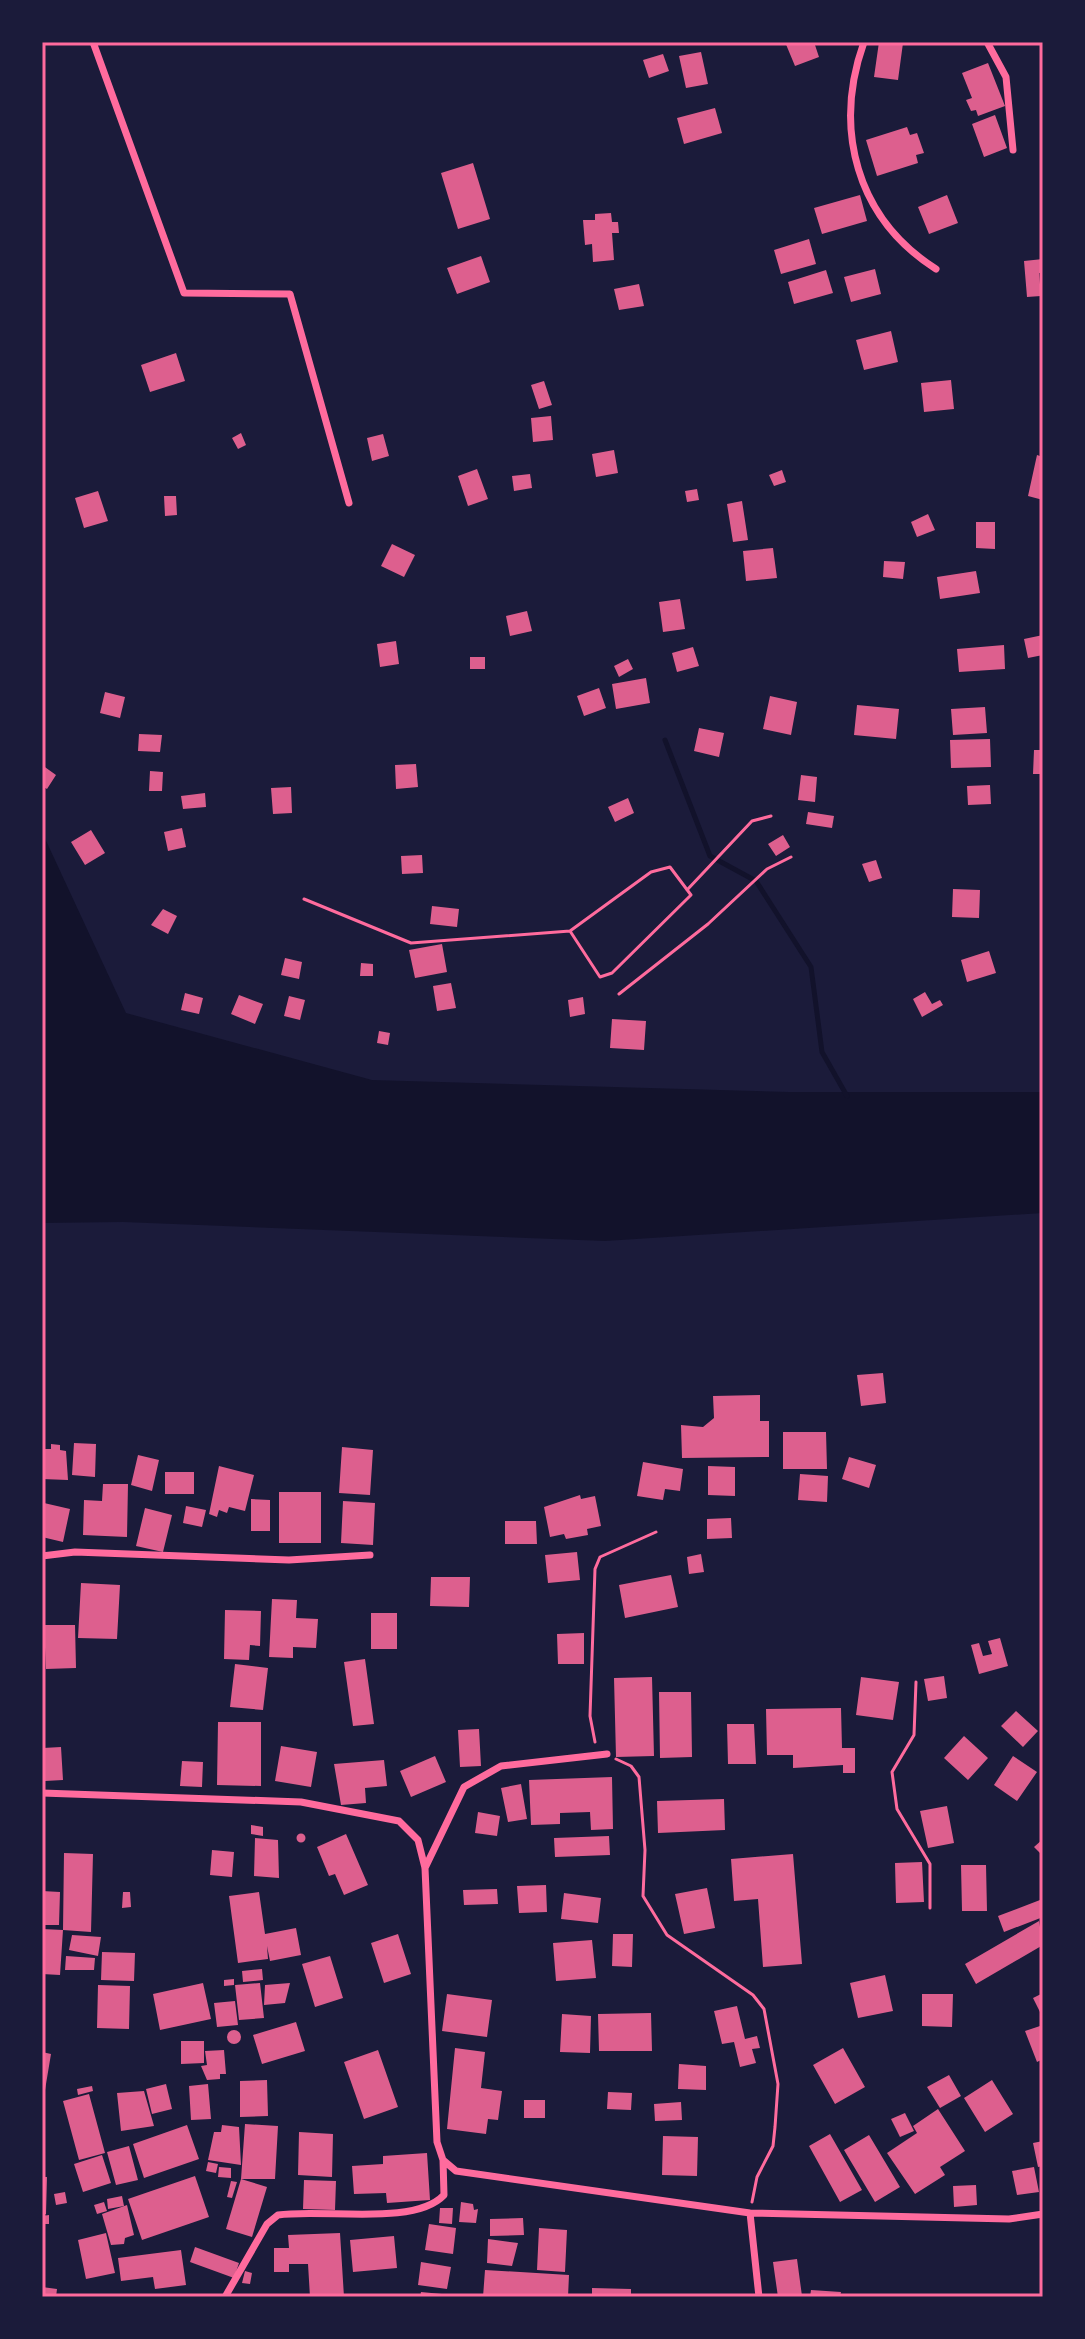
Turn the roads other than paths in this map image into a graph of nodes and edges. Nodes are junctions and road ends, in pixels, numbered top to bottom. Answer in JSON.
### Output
{"nodes":[{"id":1,"x":93,"y":42,"type":"edge"},
{"id":2,"x":864,"y":42,"type":"edge"},
{"id":3,"x":987,"y":42,"type":"edge"},
{"id":4,"x":1013,"y":150,"type":"dead end"},
{"id":5,"x":936,"y":269,"type":"dead end"},
{"id":6,"x":349,"y":503,"type":"dead end"},
{"id":7,"x":370,"y":1555,"type":"dead end"},
{"id":8,"x":42,"y":1556,"type":"edge"},
{"id":9,"x":607,"y":1754,"type":"road end"},
{"id":10,"x":42,"y":1793,"type":"edge"},
{"id":11,"x":425,"y":1868,"type":"junction"},
{"id":12,"x":443,"y":2160,"type":"junction"},
{"id":13,"x":750,"y":2213,"type":"junction"},
{"id":14,"x":1043,"y":2214,"type":"edge"},
{"id":15,"x":225,"y":2297,"type":"edge"},
{"id":16,"x":759,"y":2297,"type":"edge"}],
"edges":[{"from":1,"to":6,"type":"street"},
{"from":2,"to":5,"type":"street"},
{"from":3,"to":4,"type":"street"},
{"from":7,"to":8,"type":"street"},
{"from":9,"to":11,"type":"street"},
{"from":10,"to":11,"type":"street"},
{"from":11,"to":12,"type":"street"},
{"from":12,"to":13,"type":"street"},
{"from":12,"to":15,"type":"street"},
{"from":13,"to":14,"type":"street"},
{"from":13,"to":16,"type":"street"}]}
